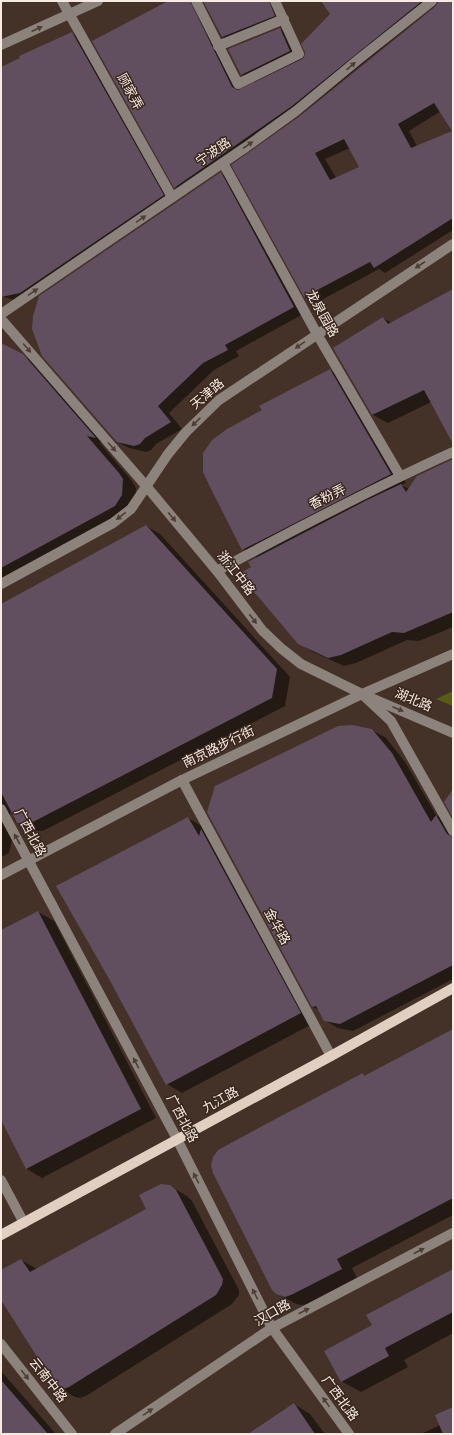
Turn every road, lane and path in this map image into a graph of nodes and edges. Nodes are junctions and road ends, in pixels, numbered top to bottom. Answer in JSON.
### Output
{"nodes":[{"id":1,"x":62,"y":1,"type":"edge"},
{"id":2,"x":98,"y":1,"type":"edge"},
{"id":3,"x":196,"y":1,"type":"edge"},
{"id":4,"x":275,"y":1,"type":"edge"},
{"id":5,"x":432,"y":1,"type":"edge"},
{"id":6,"x":70,"y":14,"type":"junction"},
{"id":7,"x":284,"y":19,"type":"junction"},
{"id":8,"x":1,"y":45,"type":"edge"},
{"id":9,"x":218,"y":46,"type":"junction"},
{"id":10,"x":223,"y":163,"type":"junction"},
{"id":11,"x":172,"y":197,"type":"junction"},
{"id":12,"x":453,"y":244,"type":"edge"},
{"id":13,"x":1,"y":314,"type":"edge"},
{"id":14,"x":1,"y":319,"type":"edge"},
{"id":15,"x":317,"y":334,"type":"junction"},
{"id":16,"x":453,"y":452,"type":"edge"},
{"id":17,"x":400,"y":476,"type":"junction"},
{"id":18,"x":147,"y":487,"type":"junction"},
{"id":19,"x":217,"y":571,"type":"junction"},
{"id":20,"x":1,"y":584,"type":"edge"},
{"id":21,"x":453,"y":654,"type":"edge"},
{"id":22,"x":362,"y":694,"type":"junction"},
{"id":23,"x":453,"y":733,"type":"edge"},
{"id":24,"x":182,"y":780,"type":"junction"},
{"id":25,"x":1,"y":809,"type":"edge"},
{"id":26,"x":453,"y":831,"type":"edge"},
{"id":27,"x":29,"y":861,"type":"junction"},
{"id":28,"x":1,"y":875,"type":"edge"},
{"id":29,"x":453,"y":988,"type":"edge"},
{"id":30,"x":331,"y":1056,"type":"junction"},
{"id":31,"x":177,"y":1140,"type":"junction"},
{"id":32,"x":1,"y":1180,"type":"edge"},
{"id":33,"x":24,"y":1223,"type":"junction"},
{"id":34,"x":453,"y":1233,"type":"edge"},
{"id":35,"x":1,"y":1235,"type":"edge"},
{"id":36,"x":272,"y":1328,"type":"junction"},
{"id":37,"x":1,"y":1344,"type":"edge"},
{"id":38,"x":72,"y":1434,"type":"edge"},
{"id":39,"x":115,"y":1434,"type":"edge"},
{"id":40,"x":349,"y":1434,"type":"edge"}],
"edges":[{"from":1,"to":6,"type":"street","name":"顾家弄"},
{"from":2,"to":6,"type":"street"},
{"from":3,"to":9,"type":"street"},
{"from":4,"to":7,"type":"street"},
{"from":10,"to":5,"type":"street","name":"宁波路","one_way":true},
{"from":8,"to":6,"type":"street","one_way":true},
{"from":6,"to":11,"type":"street","name":"顾家弄"},
{"from":7,"to":9,"type":"street"},
{"from":7,"to":9,"type":"street"},
{"from":10,"to":11,"type":"street","name":"宁波路"},
{"from":10,"to":15,"type":"street","name":"龙泉园路"},
{"from":13,"to":11,"type":"street","name":"宁波路","one_way":true},
{"from":12,"to":15,"type":"street","name":"天津路","one_way":true},
{"from":14,"to":18,"type":"street","name":"浙江中路","one_way":true},
{"from":15,"to":17,"type":"street","name":"龙泉园路"},
{"from":15,"to":18,"type":"street","name":"天津路","one_way":true},
{"from":16,"to":17,"type":"street","name":"香粉弄"},
{"from":17,"to":19,"type":"street","name":"香粉弄"},
{"from":18,"to":19,"type":"street","name":"浙江中路","one_way":true},
{"from":18,"to":20,"type":"street","name":"天津路","one_way":true},
{"from":19,"to":22,"type":"street","name":"浙江中路","one_way":true},
{"from":21,"to":22,"type":"street","name":"南京路步行街"},
{"from":22,"to":23,"type":"street","name":"湖北路","one_way":true},
{"from":22,"to":24,"type":"street","name":"南京路步行街"},
{"from":22,"to":26,"type":"street","name":"浙江中路"},
{"from":24,"to":27,"type":"street","name":"南京路步行街"},
{"from":24,"to":30,"type":"street","name":"金华路"},
{"from":27,"to":25,"type":"street","name":"广西北路","one_way":true},
{"from":27,"to":28,"type":"street","name":"南京路步行街"},
{"from":31,"to":27,"type":"street","name":"广西北路","one_way":true},
{"from":29,"to":30,"type":"main road","name":"九江路"},
{"from":30,"to":31,"type":"main road","name":"九江路"},
{"from":31,"to":33,"type":"main road","name":"九江路"},
{"from":36,"to":31,"type":"street","name":"广西北路","one_way":true},
{"from":32,"to":33,"type":"street"},
{"from":33,"to":35,"type":"main road","name":"九江路"},
{"from":36,"to":34,"type":"street","name":"汉口路","one_way":true},
{"from":39,"to":36,"type":"street","name":"汉口路","one_way":true},
{"from":40,"to":36,"type":"street","name":"广西北路","one_way":true},
{"from":37,"to":38,"type":"street","name":"云南中路","one_way":true}]}
